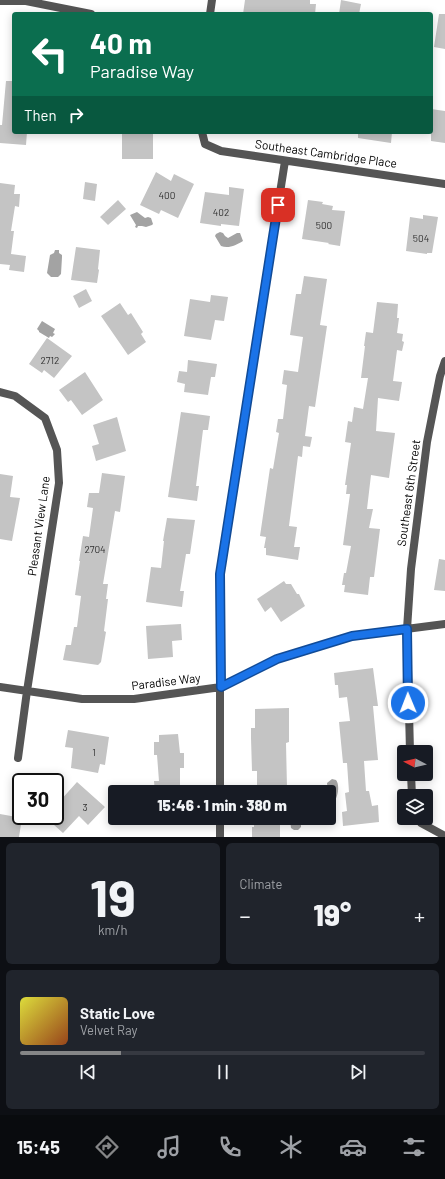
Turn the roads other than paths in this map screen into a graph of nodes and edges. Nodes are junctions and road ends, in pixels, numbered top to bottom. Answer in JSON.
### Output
{"nodes":[{"id":1,"x":212,"y":0,"type":"edge"},
{"id":2,"x":0,"y":1,"type":"edge"},
{"id":3,"x":81,"y":12,"type":"edge"},
{"id":4,"x":210,"y":12,"type":"edge"},
{"id":5,"x":202,"y":134,"type":"edge"},
{"id":6,"x":285,"y":161,"type":"junction"},
{"id":7,"x":445,"y":184,"type":"edge"},
{"id":8,"x":445,"y":361,"type":"edge"},
{"id":9,"x":442,"y":377,"type":"edge"},
{"id":10,"x":0,"y":392,"type":"edge"},
{"id":11,"x":445,"y":624,"type":"edge"},
{"id":12,"x":407,"y":629,"type":"junction"},
{"id":13,"x":0,"y":687,"type":"edge"},
{"id":14,"x":221,"y":687,"type":"junction"},
{"id":15,"x":27,"y":692,"type":"junction"},
{"id":16,"x":410,"y":745,"type":"edge"},
{"id":17,"x":18,"y":758,"type":"dead end"},
{"id":18,"x":220,"y":785,"type":"edge"},
{"id":19,"x":220,"y":825,"type":"edge"},
{"id":20,"x":428,"y":825,"type":"edge"},
{"id":21,"x":445,"y":836,"type":"edge"},
{"id":22,"x":220,"y":837,"type":"edge"}],
"edges":[{"from":1,"to":4,"type":"street"},
{"from":2,"to":3,"type":"street"},
{"from":5,"to":6,"type":"street","name":"Southeast Cambridge Place"},
{"from":6,"to":7,"type":"street","name":"Southeast Cambridge Place"},
{"from":6,"to":14,"type":"street"},
{"from":8,"to":9,"type":"street","name":"Southeast 6th Street"},
{"from":9,"to":12,"type":"street","name":"Southeast 6th Street"},
{"from":10,"to":15,"type":"street","name":"Pleasant View Lane"},
{"from":11,"to":12,"type":"street","name":"Paradise Way"},
{"from":12,"to":14,"type":"street","name":"Paradise Way"},
{"from":12,"to":16,"type":"street","name":"Southeast 6th Street"},
{"from":13,"to":15,"type":"street","name":"Paradise Way"},
{"from":14,"to":15,"type":"street","name":"Paradise Way"},
{"from":14,"to":18,"type":"street"},
{"from":15,"to":17,"type":"street","name":"Pleasant View Lane"},
{"from":19,"to":22,"type":"street"},
{"from":20,"to":21,"type":"street"}]}
